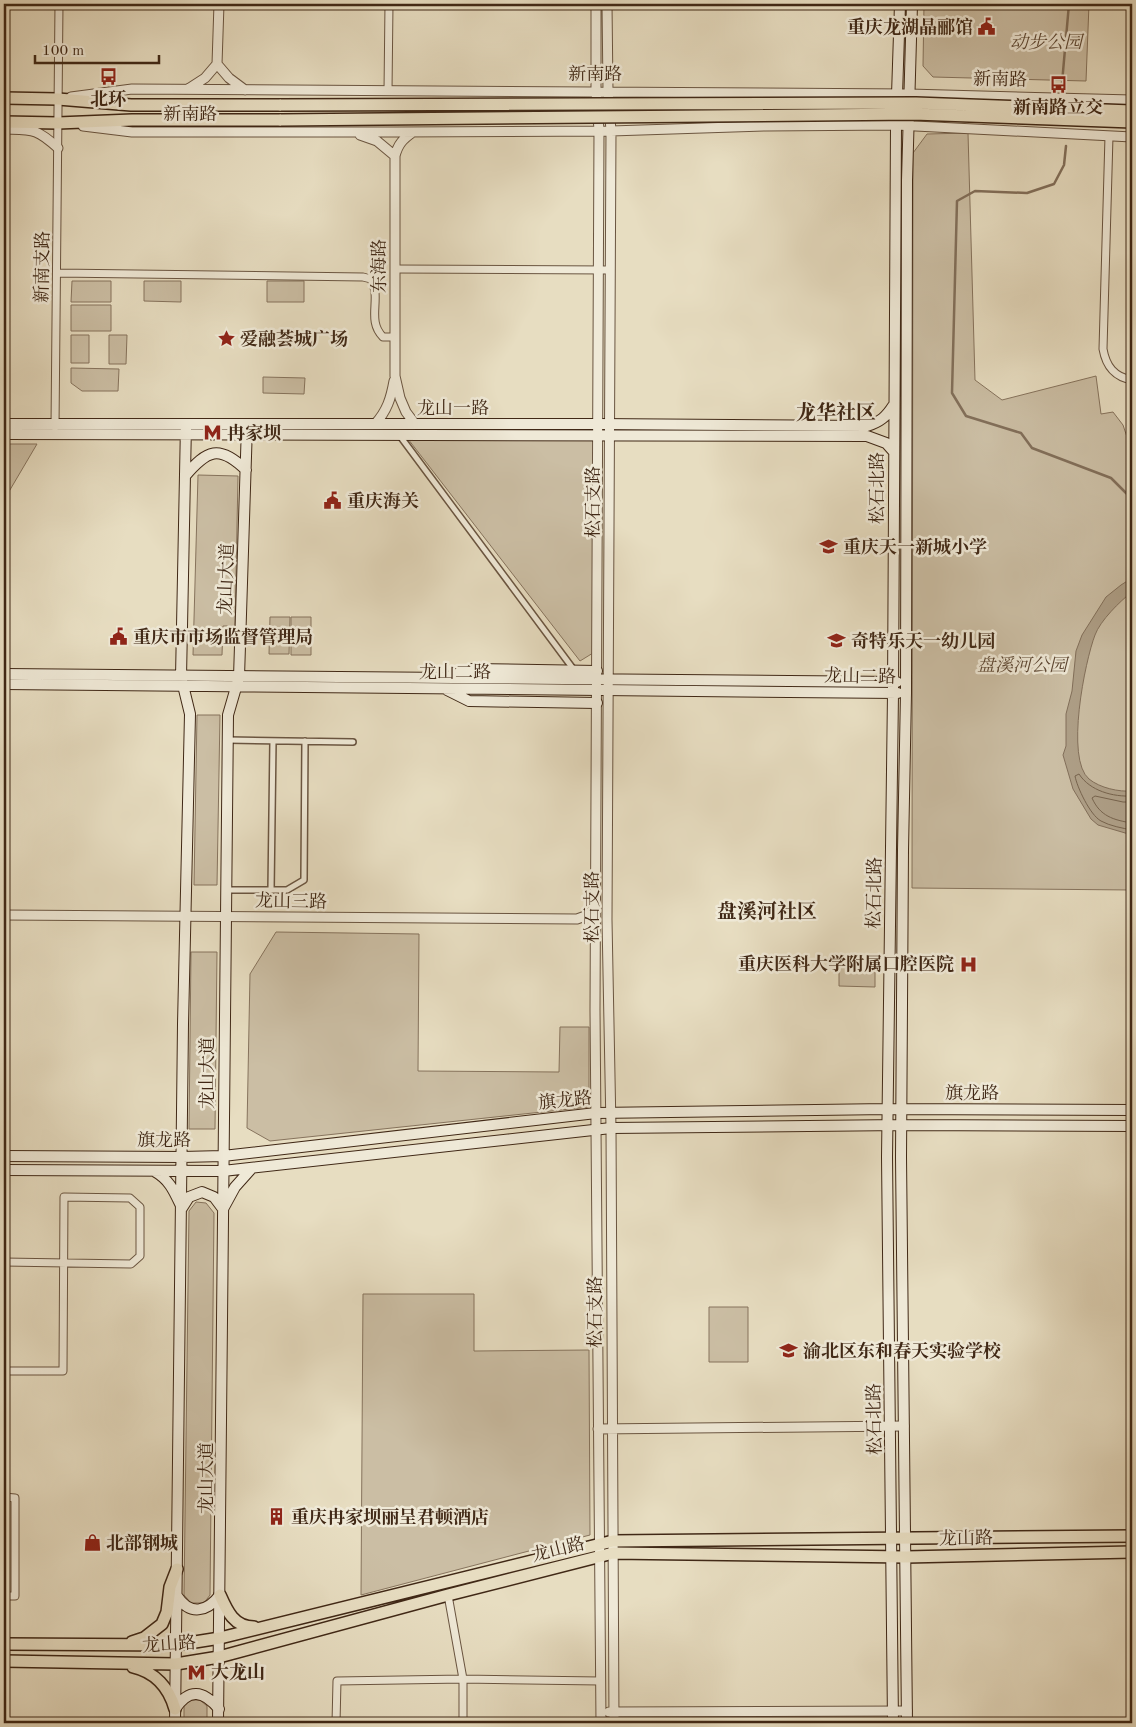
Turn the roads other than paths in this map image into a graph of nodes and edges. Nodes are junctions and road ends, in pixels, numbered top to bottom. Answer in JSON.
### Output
{"nodes":[{"id":1,"x":59,"y":4,"type":"edge"},
{"id":2,"x":219,"y":4,"type":"edge"},
{"id":3,"x":389,"y":4,"type":"edge"},
{"id":4,"x":596,"y":4,"type":"edge"},
{"id":5,"x":607,"y":4,"type":"edge"},
{"id":6,"x":900,"y":4,"type":"edge"},
{"id":7,"x":912,"y":4,"type":"edge"},
{"id":8,"x":218,"y":64,"type":"junction"},
{"id":9,"x":188,"y":89,"type":"junction"},
{"id":10,"x":245,"y":90,"type":"junction"},
{"id":11,"x":388,"y":91,"type":"junction"},
{"id":12,"x":596,"y":91,"type":"junction"},
{"id":13,"x":608,"y":91,"type":"junction"},
{"id":14,"x":897,"y":94,"type":"junction"},
{"id":15,"x":909,"y":94,"type":"junction"},
{"id":16,"x":4,"y":98,"type":"edge"},
{"id":17,"x":58,"y":98,"type":"junction"},
{"id":18,"x":1132,"y":100,"type":"edge"},
{"id":19,"x":1132,"y":111,"type":"edge"},
{"id":20,"x":4,"y":122,"type":"edge"},
{"id":21,"x":1132,"y":122,"type":"edge"},
{"id":22,"x":58,"y":123,"type":"junction"},
{"id":23,"x":896,"y":126,"type":"junction"},
{"id":24,"x":908,"y":126,"type":"junction"},
{"id":25,"x":4,"y":129,"type":"edge"},
{"id":26,"x":599,"y":130,"type":"junction"},
{"id":27,"x":611,"y":130,"type":"junction"},
{"id":28,"x":353,"y":132,"type":"junction"},
{"id":29,"x":413,"y":132,"type":"junction"},
{"id":30,"x":1109,"y":136,"type":"junction"},
{"id":31,"x":1132,"y":137,"type":"edge"},
{"id":32,"x":58,"y":148,"type":"junction"},
{"id":33,"x":395,"y":156,"type":"junction"},
{"id":34,"x":395,"y":269,"type":"junction"},
{"id":35,"x":598,"y":270,"type":"junction"},
{"id":36,"x":610,"y":270,"type":"junction"},
{"id":37,"x":57,"y":273,"type":"junction"},
{"id":38,"x":395,"y":337,"type":"junction"},
{"id":39,"x":1132,"y":380,"type":"edge"},
{"id":40,"x":395,"y":398,"type":"junction"},
{"id":41,"x":894,"y":405,"type":"junction"},
{"id":42,"x":4,"y":424,"type":"edge"},
{"id":43,"x":375,"y":424,"type":"junction"},
{"id":44,"x":415,"y":424,"type":"junction"},
{"id":45,"x":597,"y":424,"type":"junction"},
{"id":46,"x":609,"y":424,"type":"junction"},
{"id":47,"x":186,"y":429,"type":"junction"},
{"id":48,"x":55,"y":430,"type":"junction"},
{"id":49,"x":247,"y":430,"type":"junction"},
{"id":50,"x":4,"y":434,"type":"edge"},
{"id":51,"x":400,"y":435,"type":"junction"},
{"id":52,"x":597,"y":435,"type":"junction"},
{"id":53,"x":609,"y":435,"type":"junction"},
{"id":54,"x":894,"y":452,"type":"junction"},
{"id":55,"x":246,"y":470,"type":"junction"},
{"id":56,"x":185,"y":476,"type":"junction"},
{"id":57,"x":574,"y":671,"type":"junction"},
{"id":58,"x":4,"y":674,"type":"edge"},
{"id":59,"x":597,"y":680,"type":"junction"},
{"id":60,"x":182,"y":681,"type":"junction"},
{"id":61,"x":238,"y":682,"type":"junction"},
{"id":62,"x":892,"y":682,"type":"junction"},
{"id":63,"x":906,"y":682,"type":"junction"},
{"id":64,"x":444,"y":683,"type":"junction"},
{"id":65,"x":4,"y":684,"type":"edge"},
{"id":66,"x":609,"y":684,"type":"junction"},
{"id":67,"x":893,"y":693,"type":"junction"},
{"id":68,"x":906,"y":693,"type":"junction"},
{"id":69,"x":597,"y":703,"type":"junction"},
{"id":70,"x":227,"y":740,"type":"junction"},
{"id":71,"x":273,"y":740,"type":"junction"},
{"id":72,"x":304,"y":741,"type":"junction"},
{"id":73,"x":352,"y":742,"type":"dead end"},
{"id":74,"x":225,"y":890,"type":"junction"},
{"id":75,"x":271,"y":890,"type":"junction"},
{"id":76,"x":596,"y":908,"type":"junction"},
{"id":77,"x":4,"y":915,"type":"edge"},
{"id":78,"x":185,"y":916,"type":"junction"},
{"id":79,"x":225,"y":917,"type":"junction"},
{"id":80,"x":577,"y":920,"type":"junction"},
{"id":81,"x":596,"y":933,"type":"junction"},
{"id":82,"x":887,"y":1109,"type":"junction"},
{"id":83,"x":901,"y":1109,"type":"junction"},
{"id":84,"x":1132,"y":1110,"type":"edge"},
{"id":85,"x":610,"y":1112,"type":"junction"},
{"id":86,"x":596,"y":1113,"type":"junction"},
{"id":87,"x":901,"y":1125,"type":"junction"},
{"id":88,"x":887,"y":1126,"type":"junction"},
{"id":89,"x":1132,"y":1126,"type":"edge"},
{"id":90,"x":596,"y":1128,"type":"junction"},
{"id":91,"x":610,"y":1128,"type":"junction"},
{"id":92,"x":4,"y":1156,"type":"edge"},
{"id":93,"x":223,"y":1156,"type":"junction"},
{"id":94,"x":182,"y":1157,"type":"junction"},
{"id":95,"x":252,"y":1168,"type":"junction"},
{"id":96,"x":4,"y":1170,"type":"edge"},
{"id":97,"x":153,"y":1171,"type":"junction"},
{"id":98,"x":182,"y":1171,"type":"junction"},
{"id":99,"x":223,"y":1171,"type":"junction"},
{"id":100,"x":182,"y":1208,"type":"junction"},
{"id":101,"x":223,"y":1209,"type":"junction"},
{"id":102,"x":4,"y":1262,"type":"edge"},
{"id":103,"x":63,"y":1263,"type":"junction"},
{"id":104,"x":4,"y":1370,"type":"edge"},
{"id":105,"x":890,"y":1426,"type":"junction"},
{"id":106,"x":904,"y":1426,"type":"junction"},
{"id":107,"x":598,"y":1428,"type":"junction"},
{"id":108,"x":612,"y":1428,"type":"junction"},
{"id":109,"x":4,"y":1498,"type":"edge"},
{"id":110,"x":1132,"y":1536,"type":"edge"},
{"id":111,"x":892,"y":1538,"type":"junction"},
{"id":112,"x":906,"y":1539,"type":"junction"},
{"id":113,"x":613,"y":1541,"type":"junction"},
{"id":114,"x":600,"y":1544,"type":"junction"},
{"id":115,"x":1132,"y":1552,"type":"edge"},
{"id":116,"x":613,"y":1553,"type":"junction"},
{"id":117,"x":599,"y":1556,"type":"junction"},
{"id":118,"x":892,"y":1556,"type":"junction"},
{"id":119,"x":906,"y":1556,"type":"junction"},
{"id":120,"x":177,"y":1569,"type":"junction"},
{"id":121,"x":220,"y":1595,"type":"junction"},
{"id":122,"x":448,"y":1595,"type":"junction"},
{"id":123,"x":4,"y":1596,"type":"edge"},
{"id":124,"x":176,"y":1596,"type":"junction"},
{"id":125,"x":263,"y":1627,"type":"junction"},
{"id":126,"x":220,"y":1638,"type":"junction"},
{"id":127,"x":4,"y":1644,"type":"edge"},
{"id":128,"x":120,"y":1645,"type":"junction"},
{"id":129,"x":176,"y":1645,"type":"junction"},
{"id":130,"x":219,"y":1657,"type":"junction"},
{"id":131,"x":4,"y":1661,"type":"edge"},
{"id":132,"x":114,"y":1663,"type":"junction"},
{"id":133,"x":176,"y":1664,"type":"junction"},
{"id":134,"x":464,"y":1680,"type":"junction"},
{"id":135,"x":600,"y":1681,"type":"junction"},
{"id":136,"x":175,"y":1709,"type":"junction"},
{"id":137,"x":219,"y":1709,"type":"junction"},
{"id":138,"x":893,"y":1711,"type":"junction"},
{"id":139,"x":907,"y":1711,"type":"junction"},
{"id":140,"x":601,"y":1712,"type":"junction"},
{"id":141,"x":614,"y":1712,"type":"junction"},
{"id":142,"x":174,"y":1723,"type":"edge"},
{"id":143,"x":218,"y":1723,"type":"edge"},
{"id":144,"x":336,"y":1723,"type":"edge"},
{"id":145,"x":463,"y":1723,"type":"edge"},
{"id":146,"x":601,"y":1723,"type":"edge"},
{"id":147,"x":614,"y":1723,"type":"edge"},
{"id":148,"x":893,"y":1723,"type":"edge"},
{"id":149,"x":907,"y":1723,"type":"edge"}],
"edges":[{"from":1,"to":17,"type":"street","name":"新南支路"},
{"from":2,"to":8,"type":"street"},
{"from":3,"to":11,"type":"street"},
{"from":4,"to":12,"type":"street","name":"松石支路"},
{"from":5,"to":13,"type":"street","name":"松石支路"},
{"from":6,"to":14,"type":"main road","name":"松石北路"},
{"from":7,"to":15,"type":"main road","name":"松石北路"},
{"from":8,"to":9,"type":"street"},
{"from":8,"to":10,"type":"street"},
{"from":9,"to":10,"type":"street","name":"新南路"},
{"from":9,"to":17,"type":"street","name":"新南路"},
{"from":10,"to":11,"type":"street","name":"新南路"},
{"from":11,"to":12,"type":"street","name":"新南路"},
{"from":12,"to":13,"type":"street","name":"新南路"},
{"from":12,"to":26,"type":"street","name":"松石支路"},
{"from":13,"to":14,"type":"street","name":"新南路"},
{"from":13,"to":27,"type":"street","name":"松石支路"},
{"from":14,"to":15,"type":"street","name":"新南路"},
{"from":14,"to":23,"type":"main road","name":"松石北路"},
{"from":15,"to":18,"type":"street","name":"新南路"},
{"from":15,"to":24,"type":"main road","name":"松石北路"},
{"from":16,"to":17,"type":"main road","name":"新南路"},
{"from":17,"to":19,"type":"main road","name":"新南路","bridge":true},
{"from":17,"to":22,"type":"street","name":"新南支路"},
{"from":20,"to":22,"type":"main road","name":"新南路"},
{"from":21,"to":22,"type":"main road","name":"新南路","bridge":true},
{"from":22,"to":28,"type":"street","name":"新南路"},
{"from":22,"to":32,"type":"street","name":"新南支路"},
{"from":23,"to":24,"type":"street","name":"新南路"},
{"from":23,"to":27,"type":"street","name":"新南路"},
{"from":23,"to":41,"type":"main road","name":"松石北路"},
{"from":24,"to":30,"type":"street","name":"新南路"},
{"from":24,"to":63,"type":"main road","name":"松石北路"},
{"from":25,"to":32,"type":"street"},
{"from":26,"to":27,"type":"street","name":"新南路"},
{"from":26,"to":29,"type":"street","name":"新南路"},
{"from":26,"to":35,"type":"street","name":"松石支路"},
{"from":27,"to":36,"type":"street","name":"松石支路"},
{"from":28,"to":29,"type":"street","name":"新南路"},
{"from":28,"to":33,"type":"street"},
{"from":29,"to":33,"type":"street"},
{"from":30,"to":31,"type":"street","name":"新南路"},
{"from":30,"to":39,"type":"street"},
{"from":32,"to":37,"type":"street","name":"新南支路"},
{"from":33,"to":34,"type":"street","name":"东海路"},
{"from":34,"to":35,"type":"street"},
{"from":34,"to":38,"type":"street","name":"东海路"},
{"from":35,"to":36,"type":"street"},
{"from":35,"to":45,"type":"street","name":"松石支路"},
{"from":36,"to":46,"type":"street","name":"松石支路"},
{"from":37,"to":38,"type":"street"},
{"from":37,"to":48,"type":"street","name":"新南支路"},
{"from":38,"to":40,"type":"street","name":"东海路"},
{"from":40,"to":43,"type":"street","name":"东海路"},
{"from":40,"to":44,"type":"street"},
{"from":41,"to":46,"type":"main road","name":"龙山一路"},
{"from":41,"to":54,"type":"main road","name":"松石北路"},
{"from":42,"to":48,"type":"main road","name":"龙山一路"},
{"from":43,"to":44,"type":"main road","name":"龙山一路"},
{"from":43,"to":49,"type":"main road","name":"龙山一路"},
{"from":44,"to":45,"type":"main road","name":"龙山一路"},
{"from":45,"to":46,"type":"main road","name":"龙山一路"},
{"from":45,"to":52,"type":"street","name":"松石支路"},
{"from":46,"to":53,"type":"street","name":"松石支路"},
{"from":47,"to":48,"type":"main road","name":"龙山一路"},
{"from":47,"to":49,"type":"main road","name":"龙山一路"},
{"from":47,"to":56,"type":"main road","name":"龙山大道"},
{"from":48,"to":50,"type":"main road","name":"龙山一路"},
{"from":49,"to":51,"type":"main road","name":"龙山一路"},
{"from":49,"to":55,"type":"main road","name":"龙山大道"},
{"from":51,"to":52,"type":"main road","name":"龙山一路"},
{"from":51,"to":57,"type":"street"},
{"from":52,"to":53,"type":"main road","name":"龙山一路"},
{"from":52,"to":59,"type":"street","name":"松石支路"},
{"from":53,"to":54,"type":"main road","name":"龙山一路"},
{"from":53,"to":66,"type":"street","name":"松石支路"},
{"from":54,"to":62,"type":"main road","name":"松石北路"},
{"from":55,"to":56,"type":"main road"},
{"from":55,"to":61,"type":"main road","name":"龙山大道"},
{"from":56,"to":60,"type":"main road","name":"龙山大道"},
{"from":57,"to":59,"type":"main road"},
{"from":57,"to":64,"type":"main road"},
{"from":58,"to":60,"type":"main road","name":"龙山二路"},
{"from":59,"to":64,"type":"main road","name":"龙山二路"},
{"from":59,"to":66,"type":"main road","name":"龙山二路"},
{"from":59,"to":69,"type":"street","name":"松石支路"},
{"from":60,"to":61,"type":"main road","name":"龙山二路"},
{"from":60,"to":65,"type":"main road","name":"龙山二路"},
{"from":60,"to":78,"type":"main road","name":"龙山大道"},
{"from":61,"to":64,"type":"main road","name":"龙山二路"},
{"from":61,"to":70,"type":"main road","name":"龙山大道"},
{"from":62,"to":63,"type":"main road","name":"龙山二路"},
{"from":62,"to":66,"type":"main road","name":"龙山二路"},
{"from":62,"to":67,"type":"main road","name":"松石北路"},
{"from":63,"to":68,"type":"main road","name":"松石北路"},
{"from":64,"to":69,"type":"main road"},
{"from":66,"to":67,"type":"main road","name":"龙山二路"},
{"from":66,"to":85,"type":"street","name":"松石支路"},
{"from":67,"to":68,"type":"main road","name":"龙山二路"},
{"from":67,"to":82,"type":"main road","name":"松石北路"},
{"from":68,"to":83,"type":"main road","name":"松石北路"},
{"from":69,"to":76,"type":"street","name":"松石支路"},
{"from":70,"to":71,"type":"street"},
{"from":70,"to":74,"type":"main road","name":"龙山大道"},
{"from":71,"to":72,"type":"street"},
{"from":71,"to":75,"type":"street"},
{"from":72,"to":73,"type":"street"},
{"from":72,"to":75,"type":"street"},
{"from":74,"to":75,"type":"street"},
{"from":74,"to":79,"type":"main road","name":"龙山大道"},
{"from":76,"to":80,"type":"street"},
{"from":76,"to":81,"type":"street","name":"松石支路"},
{"from":77,"to":78,"type":"street","name":"龙山三路"},
{"from":78,"to":79,"type":"street","name":"龙山三路"},
{"from":78,"to":94,"type":"main road","name":"龙山大道"},
{"from":79,"to":80,"type":"street","name":"龙山三路"},
{"from":79,"to":93,"type":"main road","name":"龙山大道"},
{"from":80,"to":81,"type":"street"},
{"from":81,"to":86,"type":"street","name":"松石支路"},
{"from":82,"to":83,"type":"main road","name":"旗龙路"},
{"from":82,"to":85,"type":"main road","name":"旗龙路"},
{"from":82,"to":88,"type":"main road","name":"松石北路"},
{"from":83,"to":84,"type":"main road","name":"旗龙路"},
{"from":83,"to":87,"type":"main road","name":"松石北路"},
{"from":85,"to":86,"type":"main road","name":"旗龙路"},
{"from":85,"to":91,"type":"street","name":"松石支路"},
{"from":86,"to":90,"type":"street","name":"松石支路"},
{"from":86,"to":93,"type":"main road","name":"旗龙路"},
{"from":87,"to":88,"type":"main road"},
{"from":87,"to":89,"type":"main road"},
{"from":87,"to":106,"type":"main road","name":"松石北路"},
{"from":88,"to":91,"type":"main road"},
{"from":88,"to":105,"type":"main road","name":"松石北路"},
{"from":90,"to":91,"type":"main road"},
{"from":90,"to":95,"type":"main road"},
{"from":90,"to":107,"type":"street","name":"松石支路"},
{"from":91,"to":108,"type":"street","name":"松石支路"},
{"from":92,"to":94,"type":"main road","name":"旗龙路"},
{"from":93,"to":94,"type":"main road","name":"旗龙路"},
{"from":93,"to":99,"type":"main road","name":"龙山大道"},
{"from":94,"to":98,"type":"main road","name":"龙山大道"},
{"from":95,"to":99,"type":"main road"},
{"from":95,"to":101,"type":"main road"},
{"from":96,"to":97,"type":"main road"},
{"from":97,"to":98,"type":"main road"},
{"from":97,"to":100,"type":"main road"},
{"from":98,"to":99,"type":"main road"},
{"from":98,"to":100,"type":"main road","name":"龙山大道"},
{"from":99,"to":101,"type":"main road","name":"龙山大道"},
{"from":100,"to":101,"type":"main road"},
{"from":100,"to":120,"type":"main road","name":"龙山大道"},
{"from":101,"to":121,"type":"main road","name":"龙山大道"},
{"from":102,"to":103,"type":"street"},
{"from":103,"to":103,"type":"street"},
{"from":103,"to":104,"type":"street"},
{"from":105,"to":106,"type":"street"},
{"from":105,"to":108,"type":"street"},
{"from":105,"to":111,"type":"main road","name":"松石北路"},
{"from":106,"to":112,"type":"main road","name":"松石北路"},
{"from":107,"to":108,"type":"street"},
{"from":107,"to":114,"type":"street","name":"松石支路"},
{"from":108,"to":113,"type":"street","name":"松石支路"},
{"from":109,"to":123,"type":"street"},
{"from":110,"to":112,"type":"main road","name":"龙山路"},
{"from":111,"to":112,"type":"main road","name":"龙山路"},
{"from":111,"to":113,"type":"main road","name":"龙山路"},
{"from":111,"to":118,"type":"main road","name":"松石北路"},
{"from":112,"to":119,"type":"main road","name":"松石北路"},
{"from":113,"to":114,"type":"main road","name":"龙山路"},
{"from":113,"to":116,"type":"street","name":"松石支路"},
{"from":114,"to":117,"type":"street","name":"松石支路"},
{"from":114,"to":125,"type":"main road","name":"龙山路"},
{"from":115,"to":119,"type":"main road","name":"龙山路"},
{"from":116,"to":117,"type":"main road","name":"龙山路"},
{"from":116,"to":118,"type":"main road","name":"龙山路"},
{"from":116,"to":141,"type":"street","name":"松石支路"},
{"from":117,"to":122,"type":"main road","name":"龙山路"},
{"from":117,"to":135,"type":"street","name":"松石支路"},
{"from":118,"to":119,"type":"main road","name":"龙山路"},
{"from":118,"to":138,"type":"main road","name":"松石北路"},
{"from":119,"to":139,"type":"main road","name":"松石北路"},
{"from":120,"to":124,"type":"main road","name":"龙山大道"},
{"from":120,"to":128,"type":"main road"},
{"from":121,"to":124,"type":"main road"},
{"from":121,"to":125,"type":"main road"},
{"from":121,"to":126,"type":"main road","name":"龙山大道"},
{"from":122,"to":130,"type":"main road","name":"龙山路"},
{"from":122,"to":134,"type":"street"},
{"from":124,"to":129,"type":"main road","name":"龙山大道"},
{"from":125,"to":126,"type":"main road","name":"龙山路"},
{"from":126,"to":129,"type":"main road","name":"龙山路"},
{"from":126,"to":130,"type":"main road","name":"龙山大道"},
{"from":127,"to":128,"type":"main road","name":"龙山路"},
{"from":128,"to":129,"type":"main road","name":"龙山路"},
{"from":129,"to":133,"type":"main road","name":"龙山大道"},
{"from":130,"to":133,"type":"main road","name":"龙山路"},
{"from":130,"to":137,"type":"main road","name":"龙山大道"},
{"from":131,"to":132,"type":"main road","name":"龙山路"},
{"from":132,"to":133,"type":"main road","name":"龙山路"},
{"from":132,"to":136,"type":"main road"},
{"from":133,"to":136,"type":"main road","name":"龙山大道"},
{"from":134,"to":135,"type":"street"},
{"from":134,"to":144,"type":"street"},
{"from":134,"to":145,"type":"street"},
{"from":135,"to":140,"type":"street","name":"松石支路"},
{"from":136,"to":137,"type":"main road"},
{"from":136,"to":142,"type":"main road","name":"龙山大道"},
{"from":137,"to":143,"type":"main road","name":"龙山大道"},
{"from":138,"to":139,"type":"street"},
{"from":138,"to":141,"type":"street"},
{"from":138,"to":148,"type":"main road","name":"松石北路"},
{"from":139,"to":149,"type":"main road","name":"松石北路"},
{"from":140,"to":141,"type":"street"},
{"from":140,"to":146,"type":"street","name":"松石支路"},
{"from":141,"to":147,"type":"street","name":"松石支路"}]}
